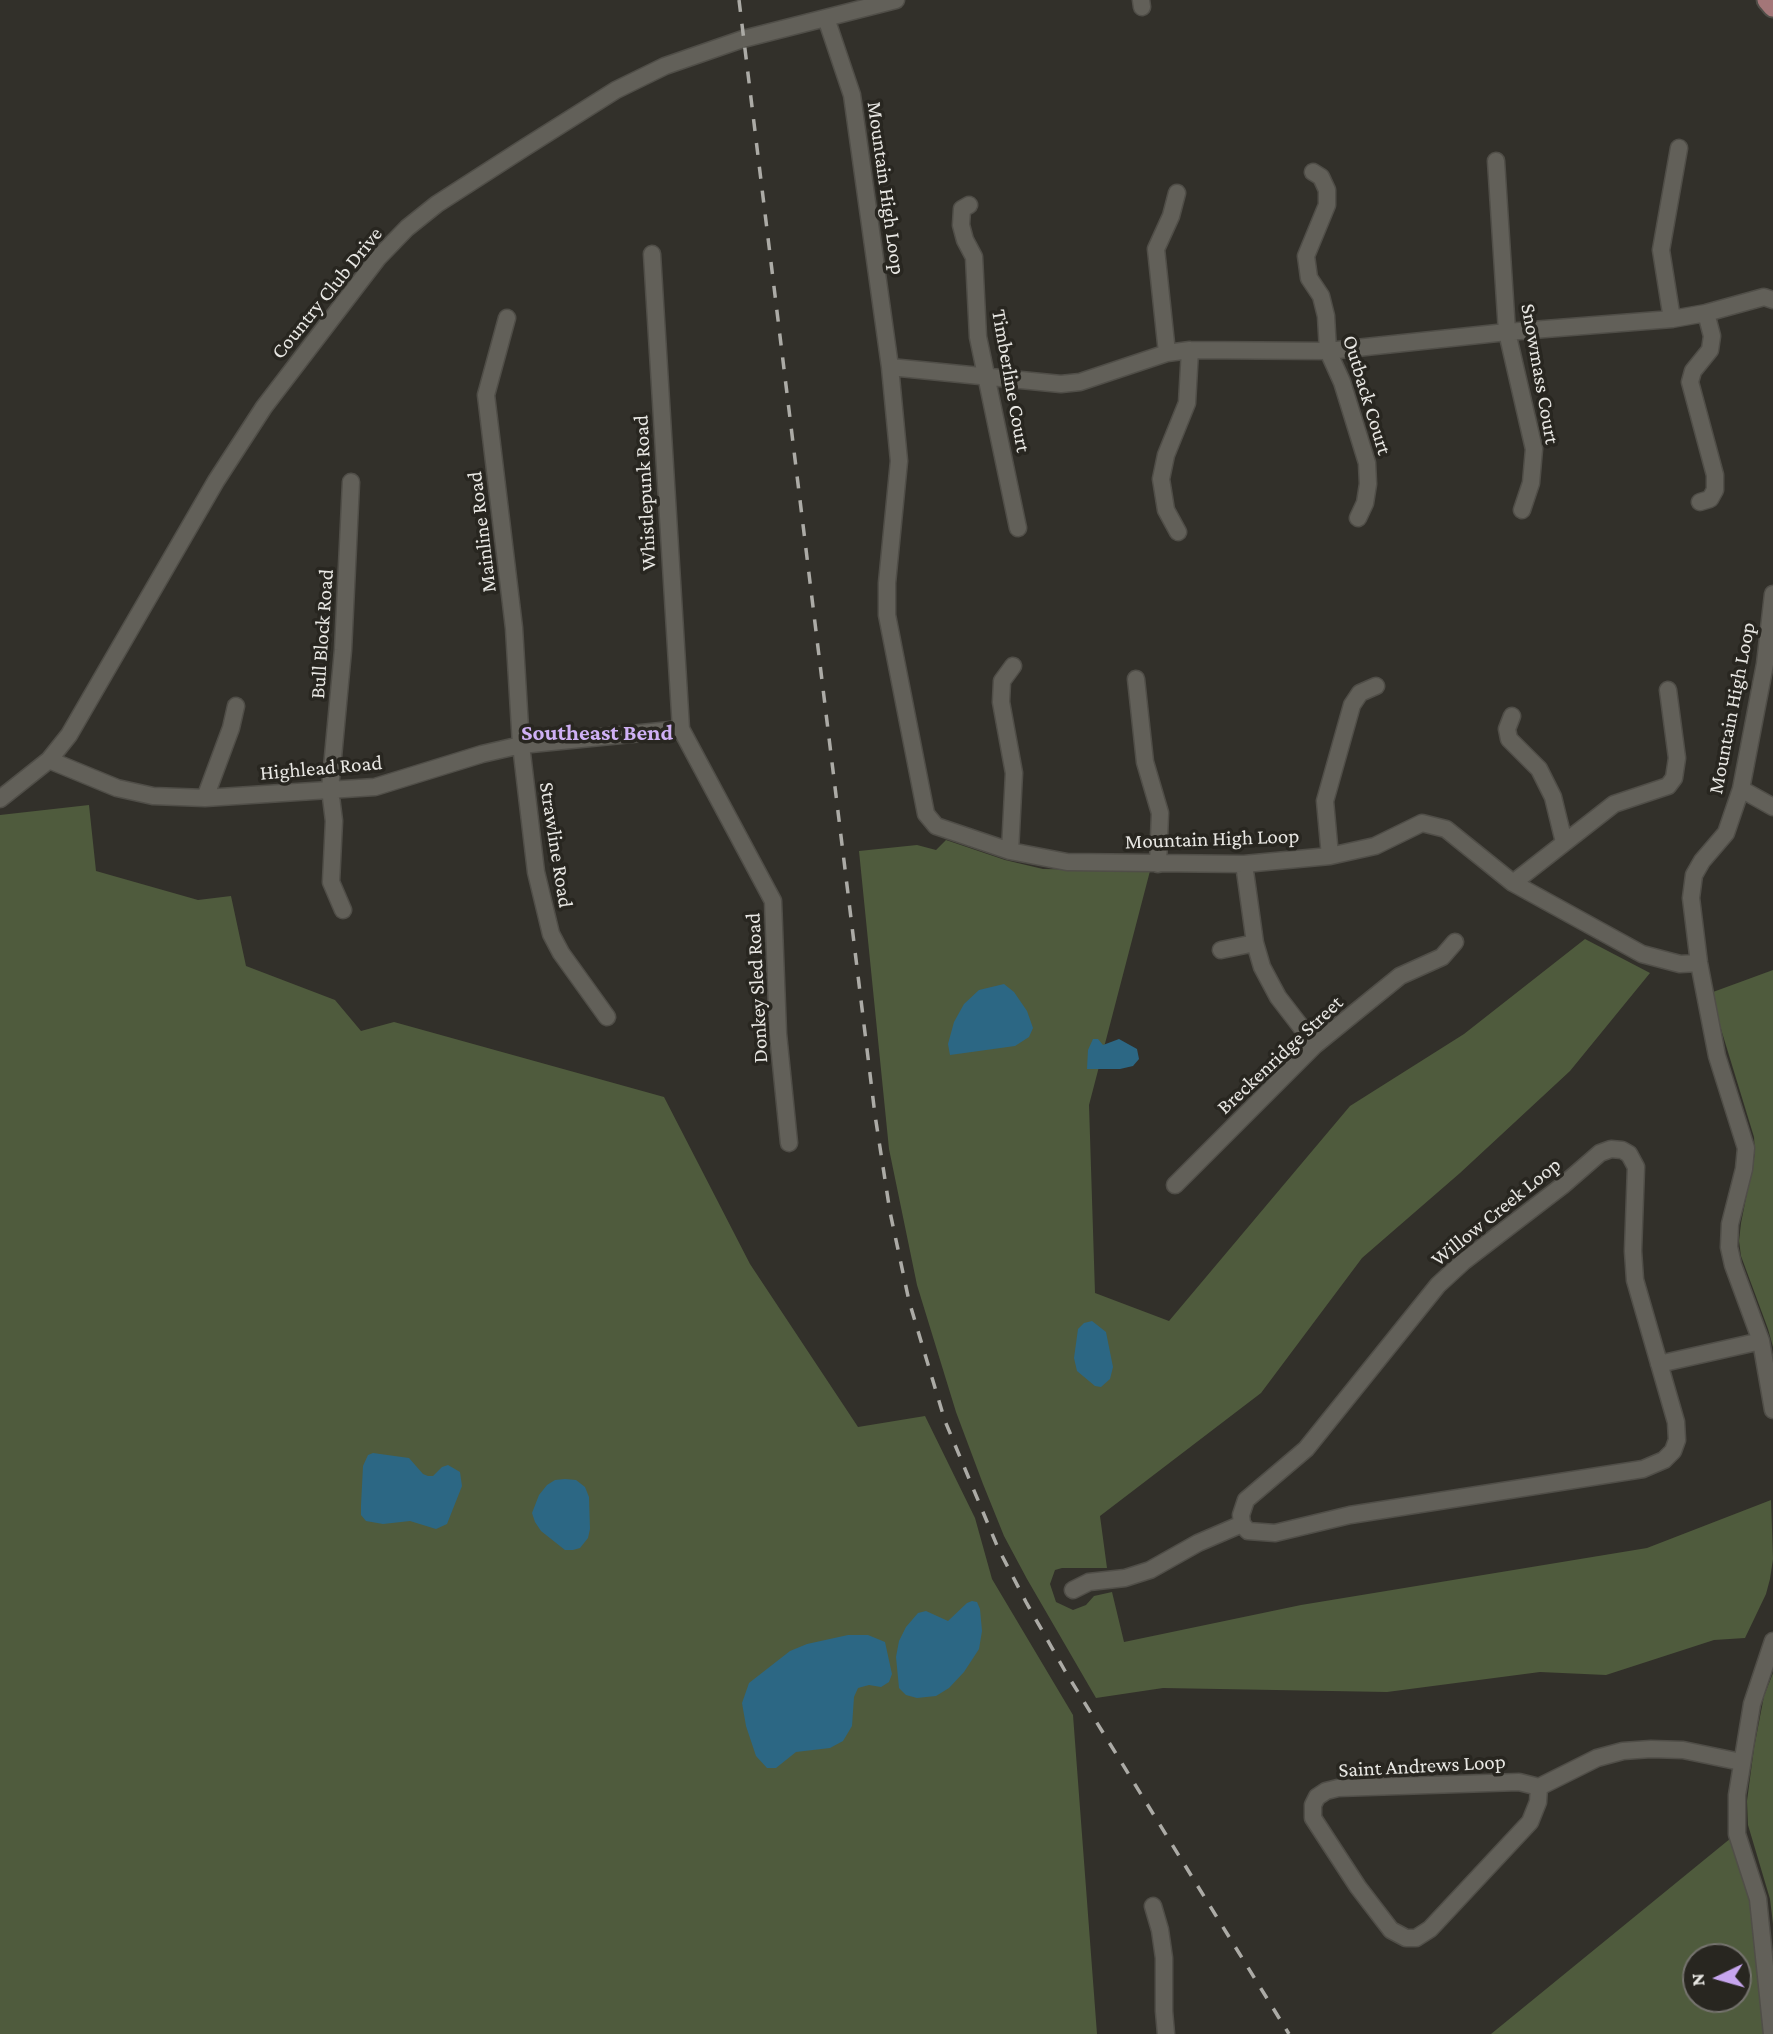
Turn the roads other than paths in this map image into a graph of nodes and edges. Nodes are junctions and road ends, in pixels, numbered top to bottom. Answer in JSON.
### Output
{"nodes":[{"id":1,"x":896,"y":0,"type":"edge"},
{"id":2,"x":1767,"y":0,"type":"edge"},
{"id":3,"x":1773,"y":7,"type":"edge"},
{"id":4,"x":826,"y":18,"type":"junction"},
{"id":5,"x":1679,"y":148,"type":"dead end"},
{"id":6,"x":1496,"y":161,"type":"dead end"},
{"id":7,"x":1313,"y":172,"type":"dead end"},
{"id":8,"x":1177,"y":193,"type":"dead end"},
{"id":9,"x":969,"y":205,"type":"dead end"},
{"id":10,"x":652,"y":254,"type":"dead end"},
{"id":11,"x":1773,"y":300,"type":"edge"},
{"id":12,"x":1706,"y":313,"type":"junction"},
{"id":13,"x":507,"y":318,"type":"dead end"},
{"id":14,"x":1672,"y":319,"type":"junction"},
{"id":15,"x":1507,"y":332,"type":"junction"},
{"id":16,"x":1190,"y":351,"type":"junction"},
{"id":17,"x":1328,"y":351,"type":"junction"},
{"id":18,"x":1167,"y":353,"type":"junction"},
{"id":19,"x":890,"y":367,"type":"junction"},
{"id":20,"x":986,"y":378,"type":"junction"},
{"id":21,"x":351,"y":482,"type":"dead end"},
{"id":22,"x":1700,"y":502,"type":"dead end"},
{"id":23,"x":1522,"y":510,"type":"dead end"},
{"id":24,"x":1358,"y":517,"type":"dead end"},
{"id":25,"x":1018,"y":528,"type":"dead end"},
{"id":26,"x":1178,"y":532,"type":"dead end"},
{"id":27,"x":1773,"y":594,"type":"edge"},
{"id":28,"x":1013,"y":666,"type":"dead end"},
{"id":29,"x":1136,"y":679,"type":"dead end"},
{"id":30,"x":1376,"y":687,"type":"dead end"},
{"id":31,"x":1668,"y":690,"type":"dead end"},
{"id":32,"x":236,"y":706,"type":"dead end"},
{"id":33,"x":1512,"y":716,"type":"dead end"},
{"id":34,"x":681,"y":729,"type":"junction"},
{"id":35,"x":521,"y":745,"type":"junction"},
{"id":36,"x":49,"y":760,"type":"junction"},
{"id":37,"x":330,"y":789,"type":"junction"},
{"id":38,"x":1741,"y":789,"type":"junction"},
{"id":39,"x":205,"y":798,"type":"junction"},
{"id":40,"x":0,"y":799,"type":"edge"},
{"id":41,"x":1773,"y":807,"type":"edge"},
{"id":42,"x":1564,"y":842,"type":"junction"},
{"id":43,"x":1010,"y":851,"type":"junction"},
{"id":44,"x":1329,"y":856,"type":"junction"},
{"id":45,"x":1158,"y":864,"type":"junction"},
{"id":46,"x":1244,"y":864,"type":"junction"},
{"id":47,"x":1513,"y":883,"type":"junction"},
{"id":48,"x":343,"y":910,"type":"dead end"},
{"id":49,"x":1455,"y":942,"type":"dead end"},
{"id":50,"x":1255,"y":943,"type":"junction"},
{"id":51,"x":1221,"y":950,"type":"dead end"},
{"id":52,"x":1699,"y":963,"type":"junction"},
{"id":53,"x":607,"y":1017,"type":"dead end"},
{"id":54,"x":1315,"y":1045,"type":"junction"},
{"id":55,"x":789,"y":1143,"type":"dead end"},
{"id":56,"x":1175,"y":1185,"type":"dead end"},
{"id":57,"x":1761,"y":1341,"type":"junction"},
{"id":58,"x":1659,"y":1364,"type":"junction"},
{"id":59,"x":1773,"y":1410,"type":"edge"},
{"id":60,"x":1242,"y":1524,"type":"junction"},
{"id":61,"x":1073,"y":1590,"type":"dead end"},
{"id":62,"x":1773,"y":1641,"type":"edge"},
{"id":63,"x":1741,"y":1762,"type":"junction"},
{"id":64,"x":1539,"y":1787,"type":"junction"},
{"id":65,"x":1153,"y":1906,"type":"dead end"},
{"id":66,"x":1166,"y":2034,"type":"edge"},
{"id":67,"x":1772,"y":2034,"type":"edge"}],
"edges":[{"from":1,"to":4,"type":"street","name":"Country Club Drive"},
{"from":2,"to":3,"type":"main road"},
{"from":4,"to":19,"type":"street","name":"Mountain High Loop"},
{"from":4,"to":36,"type":"street","name":"Country Club Drive"},
{"from":5,"to":14,"type":"street"},
{"from":6,"to":15,"type":"street","name":"Snowmass Court"},
{"from":7,"to":17,"type":"street","name":"Outback Court"},
{"from":8,"to":18,"type":"street"},
{"from":9,"to":20,"type":"street","name":"Timberline Court"},
{"from":10,"to":34,"type":"street","name":"Whistlepunk Road"},
{"from":11,"to":12,"type":"street"},
{"from":12,"to":14,"type":"street"},
{"from":12,"to":22,"type":"street"},
{"from":13,"to":35,"type":"street","name":"Mainline Road"},
{"from":14,"to":15,"type":"street"},
{"from":15,"to":17,"type":"street"},
{"from":15,"to":23,"type":"street","name":"Snowmass Court"},
{"from":16,"to":17,"type":"street"},
{"from":16,"to":18,"type":"street"},
{"from":16,"to":26,"type":"street"},
{"from":17,"to":24,"type":"street","name":"Outback Court"},
{"from":18,"to":20,"type":"street"},
{"from":19,"to":20,"type":"street"},
{"from":19,"to":43,"type":"street","name":"Mountain High Loop"},
{"from":20,"to":25,"type":"street","name":"Timberline Court"},
{"from":21,"to":37,"type":"street","name":"Bull Block Road"},
{"from":27,"to":38,"type":"street","name":"Mountain High Loop"},
{"from":28,"to":43,"type":"street"},
{"from":29,"to":45,"type":"street"},
{"from":30,"to":44,"type":"street"},
{"from":31,"to":42,"type":"street"},
{"from":32,"to":39,"type":"street"},
{"from":33,"to":42,"type":"street"},
{"from":34,"to":35,"type":"street","name":"Highlead Road"},
{"from":34,"to":55,"type":"street","name":"Donkey Sled Road"},
{"from":35,"to":37,"type":"street","name":"Highlead Road"},
{"from":35,"to":53,"type":"street","name":"Strawline Road"},
{"from":36,"to":39,"type":"street","name":"Highlead Road"},
{"from":36,"to":40,"type":"street","name":"Country Club Drive"},
{"from":37,"to":39,"type":"street","name":"Highlead Road"},
{"from":37,"to":48,"type":"street","name":"Bull Block Road"},
{"from":38,"to":41,"type":"street"},
{"from":38,"to":52,"type":"street","name":"Mountain High Loop"},
{"from":42,"to":47,"type":"street"},
{"from":43,"to":45,"type":"street","name":"Mountain High Loop"},
{"from":44,"to":46,"type":"street","name":"Mountain High Loop"},
{"from":44,"to":47,"type":"street","name":"Mountain High Loop"},
{"from":45,"to":46,"type":"street","name":"Mountain High Loop"},
{"from":46,"to":50,"type":"street"},
{"from":47,"to":52,"type":"street","name":"Mountain High Loop"},
{"from":49,"to":54,"type":"street","name":"Breckenridge Street"},
{"from":50,"to":51,"type":"street"},
{"from":50,"to":54,"type":"street"},
{"from":52,"to":57,"type":"street"},
{"from":54,"to":56,"type":"street","name":"Breckenridge Street"},
{"from":57,"to":58,"type":"street"},
{"from":57,"to":59,"type":"street"},
{"from":58,"to":60,"type":"street","name":"Willow Creek Loop"},
{"from":58,"to":60,"type":"street","name":"Willow Creek Loop"},
{"from":60,"to":61,"type":"street"},
{"from":62,"to":63,"type":"street"},
{"from":63,"to":64,"type":"street"},
{"from":63,"to":67,"type":"street"},
{"from":64,"to":64,"type":"street","name":"Saint Andrews Loop"},
{"from":65,"to":66,"type":"street"}]}
